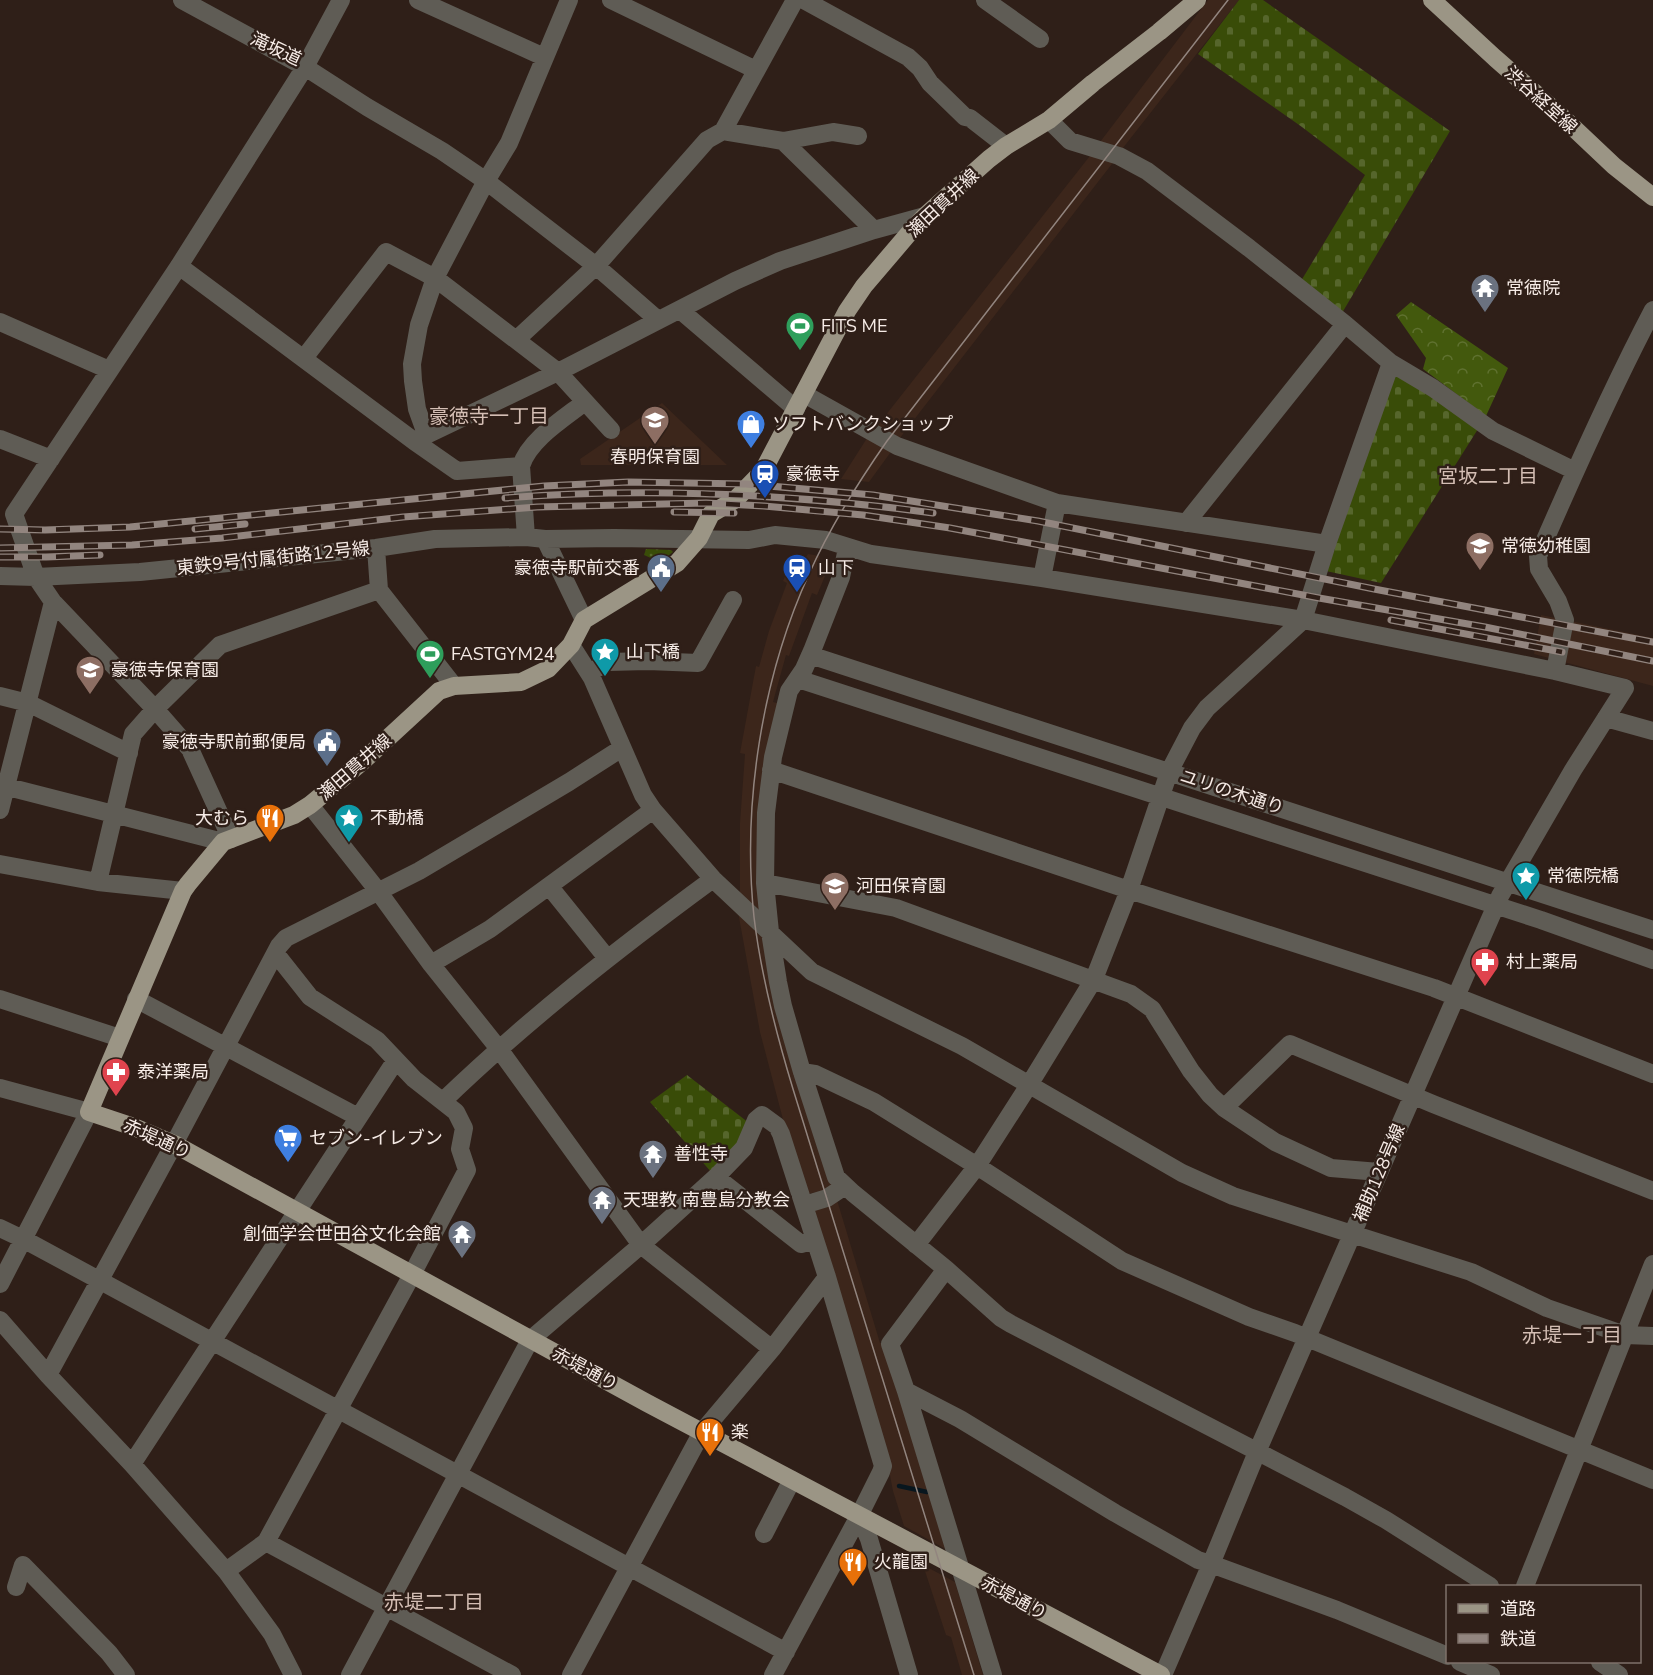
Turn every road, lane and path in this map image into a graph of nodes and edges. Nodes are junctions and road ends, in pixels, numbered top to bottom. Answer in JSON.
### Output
{"nodes":[{"id":1,"x":182,"y":0,"type":"edge"},
{"id":2,"x":341,"y":0,"type":"edge"},
{"id":3,"x":418,"y":0,"type":"edge"},
{"id":4,"x":569,"y":0,"type":"edge"},
{"id":5,"x":611,"y":0,"type":"edge"},
{"id":6,"x":795,"y":0,"type":"edge"},
{"id":7,"x":804,"y":0,"type":"edge"},
{"id":8,"x":985,"y":0,"type":"edge"},
{"id":9,"x":1197,"y":0,"type":"edge"},
{"id":10,"x":1432,"y":0,"type":"edge"},
{"id":11,"x":1040,"y":39,"type":"dead end"},
{"id":12,"x":544,"y":57,"type":"junction"},
{"id":13,"x":305,"y":67,"type":"junction"},
{"id":14,"x":756,"y":70,"type":"junction"},
{"id":15,"x":1049,"y":120,"type":"junction"},
{"id":16,"x":723,"y":131,"type":"junction"},
{"id":17,"x":858,"y":136,"type":"dead end"},
{"id":18,"x":783,"y":141,"type":"junction"},
{"id":19,"x":1006,"y":146,"type":"junction"},
{"id":20,"x":486,"y":182,"type":"junction"},
{"id":21,"x":1653,"y":197,"type":"edge"},
{"id":22,"x":925,"y":216,"type":"junction"},
{"id":23,"x":874,"y":230,"type":"junction"},
{"id":24,"x":179,"y":266,"type":"junction"},
{"id":25,"x":596,"y":266,"type":"junction"},
{"id":26,"x":435,"y":278,"type":"junction"},
{"id":27,"x":680,"y":310,"type":"junction"},
{"id":28,"x":1653,"y":310,"type":"edge"},
{"id":29,"x":658,"y":320,"type":"junction"},
{"id":30,"x":0,"y":322,"type":"edge"},
{"id":31,"x":1345,"y":324,"type":"junction"},
{"id":32,"x":1648,"y":334,"type":"edge"},
{"id":33,"x":517,"y":339,"type":"junction"},
{"id":34,"x":304,"y":358,"type":"junction"},
{"id":35,"x":1391,"y":363,"type":"junction"},
{"id":36,"x":109,"y":370,"type":"junction"},
{"id":37,"x":558,"y":372,"type":"junction"},
{"id":38,"x":800,"y":401,"type":"junction"},
{"id":39,"x":585,"y":402,"type":"junction"},
{"id":40,"x":611,"y":430,"type":"dead end"},
{"id":41,"x":420,"y":437,"type":"junction"},
{"id":42,"x":0,"y":439,"type":"edge"},
{"id":43,"x":51,"y":459,"type":"junction"},
{"id":44,"x":521,"y":466,"type":"junction"},
{"id":45,"x":1575,"y":471,"type":"junction"},
{"id":46,"x":1057,"y":503,"type":"junction"},
{"id":47,"x":1186,"y":523,"type":"junction"},
{"id":48,"x":526,"y":537,"type":"junction"},
{"id":49,"x":699,"y":538,"type":"junction"},
{"id":50,"x":545,"y":539,"type":"junction"},
{"id":51,"x":1326,"y":544,"type":"junction"},
{"id":52,"x":376,"y":548,"type":"junction"},
{"id":53,"x":847,"y":548,"type":"junction"},
{"id":54,"x":0,"y":576,"type":"edge"},
{"id":55,"x":36,"y":578,"type":"junction"},
{"id":56,"x":1042,"y":578,"type":"junction"},
{"id":57,"x":379,"y":590,"type":"junction"},
{"id":58,"x":733,"y":600,"type":"dead end"},
{"id":59,"x":53,"y":602,"type":"junction"},
{"id":60,"x":584,"y":620,"type":"junction"},
{"id":61,"x":1303,"y":620,"type":"junction"},
{"id":62,"x":571,"y":645,"type":"junction"},
{"id":63,"x":810,"y":656,"type":"junction"},
{"id":64,"x":1555,"y":671,"type":"junction"},
{"id":65,"x":589,"y":673,"type":"junction"},
{"id":66,"x":798,"y":679,"type":"junction"},
{"id":67,"x":454,"y":686,"type":"junction"},
{"id":68,"x":1625,"y":688,"type":"joint"},
{"id":69,"x":0,"y":696,"type":"edge"},
{"id":70,"x":27,"y":703,"type":"junction"},
{"id":71,"x":155,"y":709,"type":"junction"},
{"id":72,"x":1606,"y":718,"type":"junction"},
{"id":73,"x":1653,"y":731,"type":"edge"},
{"id":74,"x":622,"y":748,"type":"junction"},
{"id":75,"x":129,"y":753,"type":"junction"},
{"id":76,"x":771,"y":770,"type":"junction"},
{"id":77,"x":1169,"y":772,"type":"junction"},
{"id":78,"x":3,"y":786,"type":"edge"},
{"id":79,"x":1159,"y":798,"type":"junction"},
{"id":80,"x":310,"y":805,"type":"junction"},
{"id":81,"x":0,"y":810,"type":"edge"},
{"id":82,"x":653,"y":810,"type":"junction"},
{"id":83,"x":114,"y":814,"type":"junction"},
{"id":84,"x":227,"y":840,"type":"junction"},
{"id":85,"x":0,"y":864,"type":"edge"},
{"id":86,"x":713,"y":879,"type":"junction"},
{"id":87,"x":98,"y":882,"type":"junction"},
{"id":88,"x":1507,"y":882,"type":"junction"},
{"id":89,"x":765,"y":883,"type":"junction"},
{"id":90,"x":549,"y":886,"type":"junction"},
{"id":91,"x":1129,"y":890,"type":"junction"},
{"id":92,"x":183,"y":891,"type":"junction"},
{"id":93,"x":378,"y":891,"type":"junction"},
{"id":94,"x":1495,"y":907,"type":"junction"},
{"id":95,"x":1653,"y":930,"type":"edge"},
{"id":96,"x":770,"y":932,"type":"junction"},
{"id":97,"x":276,"y":954,"type":"junction"},
{"id":98,"x":607,"y":958,"type":"junction"},
{"id":99,"x":1653,"y":960,"type":"edge"},
{"id":100,"x":431,"y":964,"type":"junction"},
{"id":101,"x":1094,"y":979,"type":"junction"},
{"id":102,"x":1455,"y":997,"type":"junction"},
{"id":103,"x":0,"y":999,"type":"edge"},
{"id":104,"x":136,"y":999,"type":"junction"},
{"id":105,"x":120,"y":1038,"type":"junction"},
{"id":106,"x":226,"y":1045,"type":"junction"},
{"id":107,"x":499,"y":1049,"type":"junction"},
{"id":108,"x":396,"y":1060,"type":"junction"},
{"id":109,"x":802,"y":1072,"type":"junction"},
{"id":110,"x":1653,"y":1074,"type":"edge"},
{"id":111,"x":1029,"y":1085,"type":"junction"},
{"id":112,"x":0,"y":1088,"type":"edge"},
{"id":113,"x":1412,"y":1095,"type":"junction"},
{"id":114,"x":443,"y":1101,"type":"junction"},
{"id":115,"x":1224,"y":1108,"type":"junction"},
{"id":116,"x":89,"y":1112,"type":"junction"},
{"id":117,"x":358,"y":1117,"type":"junction"},
{"id":118,"x":174,"y":1144,"type":"junction"},
{"id":119,"x":977,"y":1166,"type":"junction"},
{"id":120,"x":1379,"y":1172,"type":"junction"},
{"id":121,"x":716,"y":1177,"type":"junction"},
{"id":122,"x":845,"y":1186,"type":"junction"},
{"id":123,"x":1653,"y":1191,"type":"edge"},
{"id":124,"x":804,"y":1205,"type":"junction"},
{"id":125,"x":298,"y":1212,"type":"junction"},
{"id":126,"x":0,"y":1228,"type":"edge"},
{"id":127,"x":1352,"y":1235,"type":"junction"},
{"id":128,"x":23,"y":1239,"type":"junction"},
{"id":129,"x":815,"y":1240,"type":"junction"},
{"id":130,"x":641,"y":1245,"type":"junction"},
{"id":131,"x":916,"y":1245,"type":"junction"},
{"id":132,"x":1653,"y":1264,"type":"edge"},
{"id":133,"x":946,"y":1269,"type":"junction"},
{"id":134,"x":411,"y":1275,"type":"junction"},
{"id":135,"x":827,"y":1276,"type":"junction"},
{"id":136,"x":99,"y":1280,"type":"junction"},
{"id":137,"x":0,"y":1284,"type":"edge"},
{"id":138,"x":0,"y":1320,"type":"edge"},
{"id":139,"x":1625,"y":1335,"type":"junction"},
{"id":140,"x":1653,"y":1336,"type":"edge"},
{"id":141,"x":1307,"y":1338,"type":"junction"},
{"id":142,"x":530,"y":1340,"type":"junction"},
{"id":143,"x":212,"y":1341,"type":"junction"},
{"id":144,"x":772,"y":1349,"type":"junction"},
{"id":145,"x":48,"y":1375,"type":"junction"},
{"id":146,"x":906,"y":1391,"type":"junction"},
{"id":147,"x":338,"y":1409,"type":"junction"},
{"id":148,"x":702,"y":1432,"type":"junction"},
{"id":149,"x":1579,"y":1450,"type":"junction"},
{"id":150,"x":1257,"y":1452,"type":"junction"},
{"id":151,"x":132,"y":1464,"type":"junction"},
{"id":152,"x":457,"y":1474,"type":"junction"},
{"id":153,"x":792,"y":1480,"type":"junction"},
{"id":154,"x":1653,"y":1480,"type":"edge"},
{"id":155,"x":859,"y":1516,"type":"junction"},
{"id":156,"x":764,"y":1534,"type":"dead end"},
{"id":157,"x":266,"y":1542,"type":"junction"},
{"id":158,"x":1211,"y":1564,"type":"junction"},
{"id":159,"x":629,"y":1567,"type":"junction"},
{"id":160,"x":961,"y":1570,"type":"junction"},
{"id":161,"x":226,"y":1571,"type":"junction"},
{"id":162,"x":1488,"y":1585,"type":"edge"},
{"id":163,"x":1526,"y":1585,"type":"edge"},
{"id":164,"x":16,"y":1587,"type":"dead end"},
{"id":165,"x":387,"y":1607,"type":"junction"},
{"id":166,"x":786,"y":1652,"type":"junction"},
{"id":167,"x":1446,"y":1655,"type":"edge"},
{"id":168,"x":1463,"y":1663,"type":"edge"},
{"id":169,"x":1601,"y":1663,"type":"edge"},
{"id":170,"x":1490,"y":1671,"type":"edge"},
{"id":171,"x":776,"y":1674,"type":"edge"},
{"id":172,"x":126,"y":1675,"type":"edge"},
{"id":173,"x":293,"y":1675,"type":"edge"},
{"id":174,"x":350,"y":1675,"type":"edge"},
{"id":175,"x":512,"y":1675,"type":"edge"},
{"id":176,"x":571,"y":1675,"type":"edge"},
{"id":177,"x":909,"y":1675,"type":"edge"},
{"id":178,"x":993,"y":1675,"type":"edge"},
{"id":179,"x":1162,"y":1675,"type":"edge"},
{"id":180,"x":1619,"y":1675,"type":"edge"}],
"edges":[{"from":1,"to":13,"type":"street","name":"滝坂道"},
{"from":2,"to":13,"type":"street","name":"滝坂道"},
{"from":3,"to":12,"type":"street"},
{"from":4,"to":12,"type":"street"},
{"from":5,"to":14,"type":"street"},
{"from":6,"to":14,"type":"street"},
{"from":7,"to":19,"type":"street"},
{"from":8,"to":11,"type":"street"},
{"from":9,"to":15,"type":"main road","name":"瀬田貫井線"},
{"from":10,"to":21,"type":"main road","name":"渋谷経堂線"},
{"from":12,"to":20,"type":"street"},
{"from":13,"to":20,"type":"street"},
{"from":13,"to":24,"type":"street"},
{"from":14,"to":16,"type":"street"},
{"from":15,"to":19,"type":"main road","name":"瀬田貫井線"},
{"from":15,"to":31,"type":"street"},
{"from":16,"to":18,"type":"street"},
{"from":16,"to":25,"type":"street"},
{"from":17,"to":18,"type":"street"},
{"from":18,"to":23,"type":"street"},
{"from":19,"to":22,"type":"main road","name":"瀬田貫井線"},
{"from":20,"to":25,"type":"street"},
{"from":20,"to":26,"type":"street"},
{"from":22,"to":23,"type":"street"},
{"from":22,"to":38,"type":"main road","name":"瀬田貫井線"},
{"from":23,"to":27,"type":"street"},
{"from":24,"to":34,"type":"street"},
{"from":24,"to":36,"type":"street"},
{"from":25,"to":29,"type":"street"},
{"from":25,"to":33,"type":"street"},
{"from":26,"to":33,"type":"street"},
{"from":26,"to":34,"type":"street"},
{"from":26,"to":41,"type":"street"},
{"from":27,"to":29,"type":"street"},
{"from":27,"to":38,"type":"street"},
{"from":28,"to":32,"type":"street"},
{"from":29,"to":37,"type":"street"},
{"from":30,"to":36,"type":"street"},
{"from":31,"to":35,"type":"street"},
{"from":31,"to":47,"type":"street"},
{"from":32,"to":45,"type":"street"},
{"from":33,"to":37,"type":"street"},
{"from":34,"to":41,"type":"street"},
{"from":35,"to":45,"type":"street"},
{"from":35,"to":51,"type":"street"},
{"from":36,"to":43,"type":"street"},
{"from":37,"to":39,"type":"street"},
{"from":37,"to":41,"type":"street"},
{"from":38,"to":46,"type":"street"},
{"from":38,"to":49,"type":"main road","name":"瀬田貫井線"},
{"from":39,"to":40,"type":"street"},
{"from":39,"to":44,"type":"street"},
{"from":41,"to":44,"type":"street"},
{"from":42,"to":43,"type":"street"},
{"from":43,"to":55,"type":"street"},
{"from":44,"to":48,"type":"street"},
{"from":45,"to":64,"type":"street"},
{"from":46,"to":47,"type":"street"},
{"from":46,"to":56,"type":"street"},
{"from":47,"to":51,"type":"street"},
{"from":48,"to":50,"type":"street","name":"東鉄9号付属街路12号線"},
{"from":48,"to":52,"type":"street","name":"東鉄9号付属街路12号線"},
{"from":49,"to":50,"type":"street","name":"東鉄9号付属街路12号線"},
{"from":49,"to":53,"type":"street","name":"東鉄9号付属街路12号線"},
{"from":49,"to":60,"type":"main road"},
{"from":50,"to":60,"type":"street"},
{"from":51,"to":61,"type":"street"},
{"from":52,"to":55,"type":"street","name":"東鉄9号付属街路12号線"},
{"from":52,"to":57,"type":"street"},
{"from":53,"to":56,"type":"street","name":"東鉄9号付属街路12号線"},
{"from":53,"to":63,"type":"street"},
{"from":54,"to":55,"type":"street","name":"東鉄9号付属街路12号線"},
{"from":55,"to":59,"type":"street"},
{"from":56,"to":61,"type":"street","name":"東鉄9号付属街路12号線"},
{"from":57,"to":67,"type":"street"},
{"from":57,"to":71,"type":"street"},
{"from":58,"to":65,"type":"street"},
{"from":59,"to":70,"type":"street"},
{"from":59,"to":71,"type":"street"},
{"from":60,"to":62,"type":"main road","name":"瀬田貫井線"},
{"from":61,"to":64,"type":"street","name":"東鉄9号付属街路12号線"},
{"from":61,"to":77,"type":"street"},
{"from":62,"to":65,"type":"street"},
{"from":62,"to":67,"type":"main road","name":"瀬田貫井線"},
{"from":63,"to":66,"type":"street"},
{"from":63,"to":77,"type":"street","name":"ユリの木通り"},
{"from":64,"to":68,"type":"street","name":"東鉄9号付属街路12号線"},
{"from":65,"to":74,"type":"street"},
{"from":66,"to":76,"type":"street"},
{"from":66,"to":79,"type":"street"},
{"from":67,"to":80,"type":"main road","name":"瀬田貫井線"},
{"from":68,"to":72,"type":"street","name":"補助128号線"},
{"from":69,"to":70,"type":"street"},
{"from":70,"to":75,"type":"street"},
{"from":70,"to":78,"type":"street"},
{"from":71,"to":75,"type":"street"},
{"from":71,"to":84,"type":"street"},
{"from":72,"to":73,"type":"street"},
{"from":72,"to":88,"type":"street","name":"補助128号線"},
{"from":74,"to":82,"type":"street"},
{"from":74,"to":93,"type":"street"},
{"from":75,"to":83,"type":"street"},
{"from":76,"to":89,"type":"street"},
{"from":76,"to":91,"type":"street"},
{"from":77,"to":79,"type":"street"},
{"from":77,"to":88,"type":"street","name":"ユリの木通り"},
{"from":78,"to":81,"type":"street"},
{"from":78,"to":83,"type":"street"},
{"from":79,"to":91,"type":"street"},
{"from":79,"to":94,"type":"street"},
{"from":80,"to":84,"type":"main road","name":"瀬田貫井線"},
{"from":80,"to":93,"type":"street"},
{"from":82,"to":86,"type":"street"},
{"from":82,"to":90,"type":"street"},
{"from":83,"to":84,"type":"street"},
{"from":83,"to":87,"type":"street"},
{"from":84,"to":92,"type":"main road"},
{"from":85,"to":87,"type":"street"},
{"from":86,"to":96,"type":"street"},
{"from":86,"to":98,"type":"street"},
{"from":87,"to":92,"type":"street"},
{"from":88,"to":94,"type":"street","name":"補助128号線"},
{"from":88,"to":95,"type":"street","name":"ユリの木通り"},
{"from":89,"to":96,"type":"street"},
{"from":89,"to":101,"type":"street"},
{"from":90,"to":98,"type":"street"},
{"from":90,"to":100,"type":"street"},
{"from":91,"to":101,"type":"street"},
{"from":91,"to":102,"type":"street"},
{"from":92,"to":104,"type":"main road"},
{"from":93,"to":97,"type":"street"},
{"from":93,"to":100,"type":"street"},
{"from":94,"to":99,"type":"street"},
{"from":94,"to":102,"type":"street","name":"補助128号線"},
{"from":96,"to":109,"type":"street"},
{"from":96,"to":111,"type":"street"},
{"from":97,"to":106,"type":"street"},
{"from":97,"to":108,"type":"street"},
{"from":98,"to":107,"type":"street"},
{"from":100,"to":107,"type":"street"},
{"from":101,"to":111,"type":"street"},
{"from":101,"to":115,"type":"street"},
{"from":102,"to":110,"type":"street"},
{"from":102,"to":113,"type":"street","name":"補助128号線"},
{"from":103,"to":105,"type":"street"},
{"from":104,"to":105,"type":"main road"},
{"from":104,"to":106,"type":"street"},
{"from":105,"to":116,"type":"main road"},
{"from":106,"to":117,"type":"street"},
{"from":106,"to":118,"type":"street"},
{"from":107,"to":114,"type":"street"},
{"from":107,"to":130,"type":"street"},
{"from":108,"to":114,"type":"street"},
{"from":108,"to":117,"type":"street"},
{"from":109,"to":119,"type":"street"},
{"from":109,"to":122,"type":"street"},
{"from":111,"to":119,"type":"street"},
{"from":111,"to":127,"type":"street"},
{"from":112,"to":116,"type":"street","name":"赤堤通り"},
{"from":113,"to":115,"type":"street"},
{"from":113,"to":120,"type":"street","name":"補助128号線"},
{"from":113,"to":123,"type":"street"},
{"from":114,"to":134,"type":"street"},
{"from":115,"to":120,"type":"street"},
{"from":116,"to":118,"type":"main road","name":"赤堤通り"},
{"from":116,"to":128,"type":"street"},
{"from":117,"to":125,"type":"street"},
{"from":118,"to":125,"type":"main road","name":"赤堤通り"},
{"from":118,"to":136,"type":"street"},
{"from":119,"to":131,"type":"street"},
{"from":119,"to":141,"type":"street"},
{"from":120,"to":127,"type":"street","name":"補助128号線"},
{"from":121,"to":124,"type":"street"},
{"from":121,"to":129,"type":"street"},
{"from":121,"to":130,"type":"street"},
{"from":122,"to":124,"type":"street"},
{"from":122,"to":131,"type":"street"},
{"from":124,"to":129,"type":"street"},
{"from":125,"to":134,"type":"main road","name":"赤堤通り"},
{"from":125,"to":143,"type":"street"},
{"from":126,"to":128,"type":"street"},
{"from":127,"to":139,"type":"street"},
{"from":127,"to":141,"type":"street","name":"補助128号線"},
{"from":128,"to":136,"type":"street"},
{"from":128,"to":137,"type":"street"},
{"from":129,"to":135,"type":"street"},
{"from":130,"to":142,"type":"street"},
{"from":130,"to":144,"type":"street"},
{"from":131,"to":133,"type":"street"},
{"from":132,"to":139,"type":"street"},
{"from":133,"to":146,"type":"street"},
{"from":133,"to":150,"type":"street"},
{"from":134,"to":142,"type":"main road","name":"赤堤通り"},
{"from":134,"to":147,"type":"street"},
{"from":135,"to":144,"type":"street"},
{"from":135,"to":155,"type":"street"},
{"from":136,"to":143,"type":"street"},
{"from":136,"to":145,"type":"street"},
{"from":138,"to":145,"type":"street"},
{"from":139,"to":140,"type":"street"},
{"from":139,"to":149,"type":"street"},
{"from":141,"to":149,"type":"street"},
{"from":141,"to":150,"type":"street","name":"補助128号線"},
{"from":142,"to":148,"type":"main road","name":"赤堤通り"},
{"from":142,"to":152,"type":"street"},
{"from":143,"to":147,"type":"street"},
{"from":143,"to":151,"type":"street"},
{"from":144,"to":148,"type":"street"},
{"from":145,"to":151,"type":"street"},
{"from":146,"to":158,"type":"street"},
{"from":146,"to":160,"type":"street"},
{"from":147,"to":152,"type":"street"},
{"from":147,"to":157,"type":"street"},
{"from":148,"to":153,"type":"main road","name":"赤堤通り"},
{"from":148,"to":159,"type":"street"},
{"from":149,"to":154,"type":"street"},
{"from":149,"to":163,"type":"street"},
{"from":150,"to":158,"type":"street","name":"補助128号線"},
{"from":150,"to":162,"type":"street"},
{"from":151,"to":161,"type":"street"},
{"from":152,"to":159,"type":"street"},
{"from":152,"to":165,"type":"street"},
{"from":153,"to":155,"type":"main road","name":"赤堤通り"},
{"from":153,"to":156,"type":"street"},
{"from":155,"to":160,"type":"main road","name":"赤堤通り"},
{"from":155,"to":166,"type":"street"},
{"from":155,"to":177,"type":"street"},
{"from":157,"to":161,"type":"street"},
{"from":157,"to":165,"type":"street"},
{"from":158,"to":167,"type":"street"},
{"from":158,"to":179,"type":"street","name":"補助128号線"},
{"from":159,"to":166,"type":"street"},
{"from":159,"to":176,"type":"street"},
{"from":160,"to":178,"type":"street"},
{"from":160,"to":179,"type":"main road","name":"赤堤通り"},
{"from":161,"to":173,"type":"street"},
{"from":164,"to":172,"type":"street"},
{"from":165,"to":174,"type":"street"},
{"from":165,"to":175,"type":"street"},
{"from":166,"to":171,"type":"street"},
{"from":168,"to":170,"type":"street"},
{"from":169,"to":180,"type":"street"}]}
